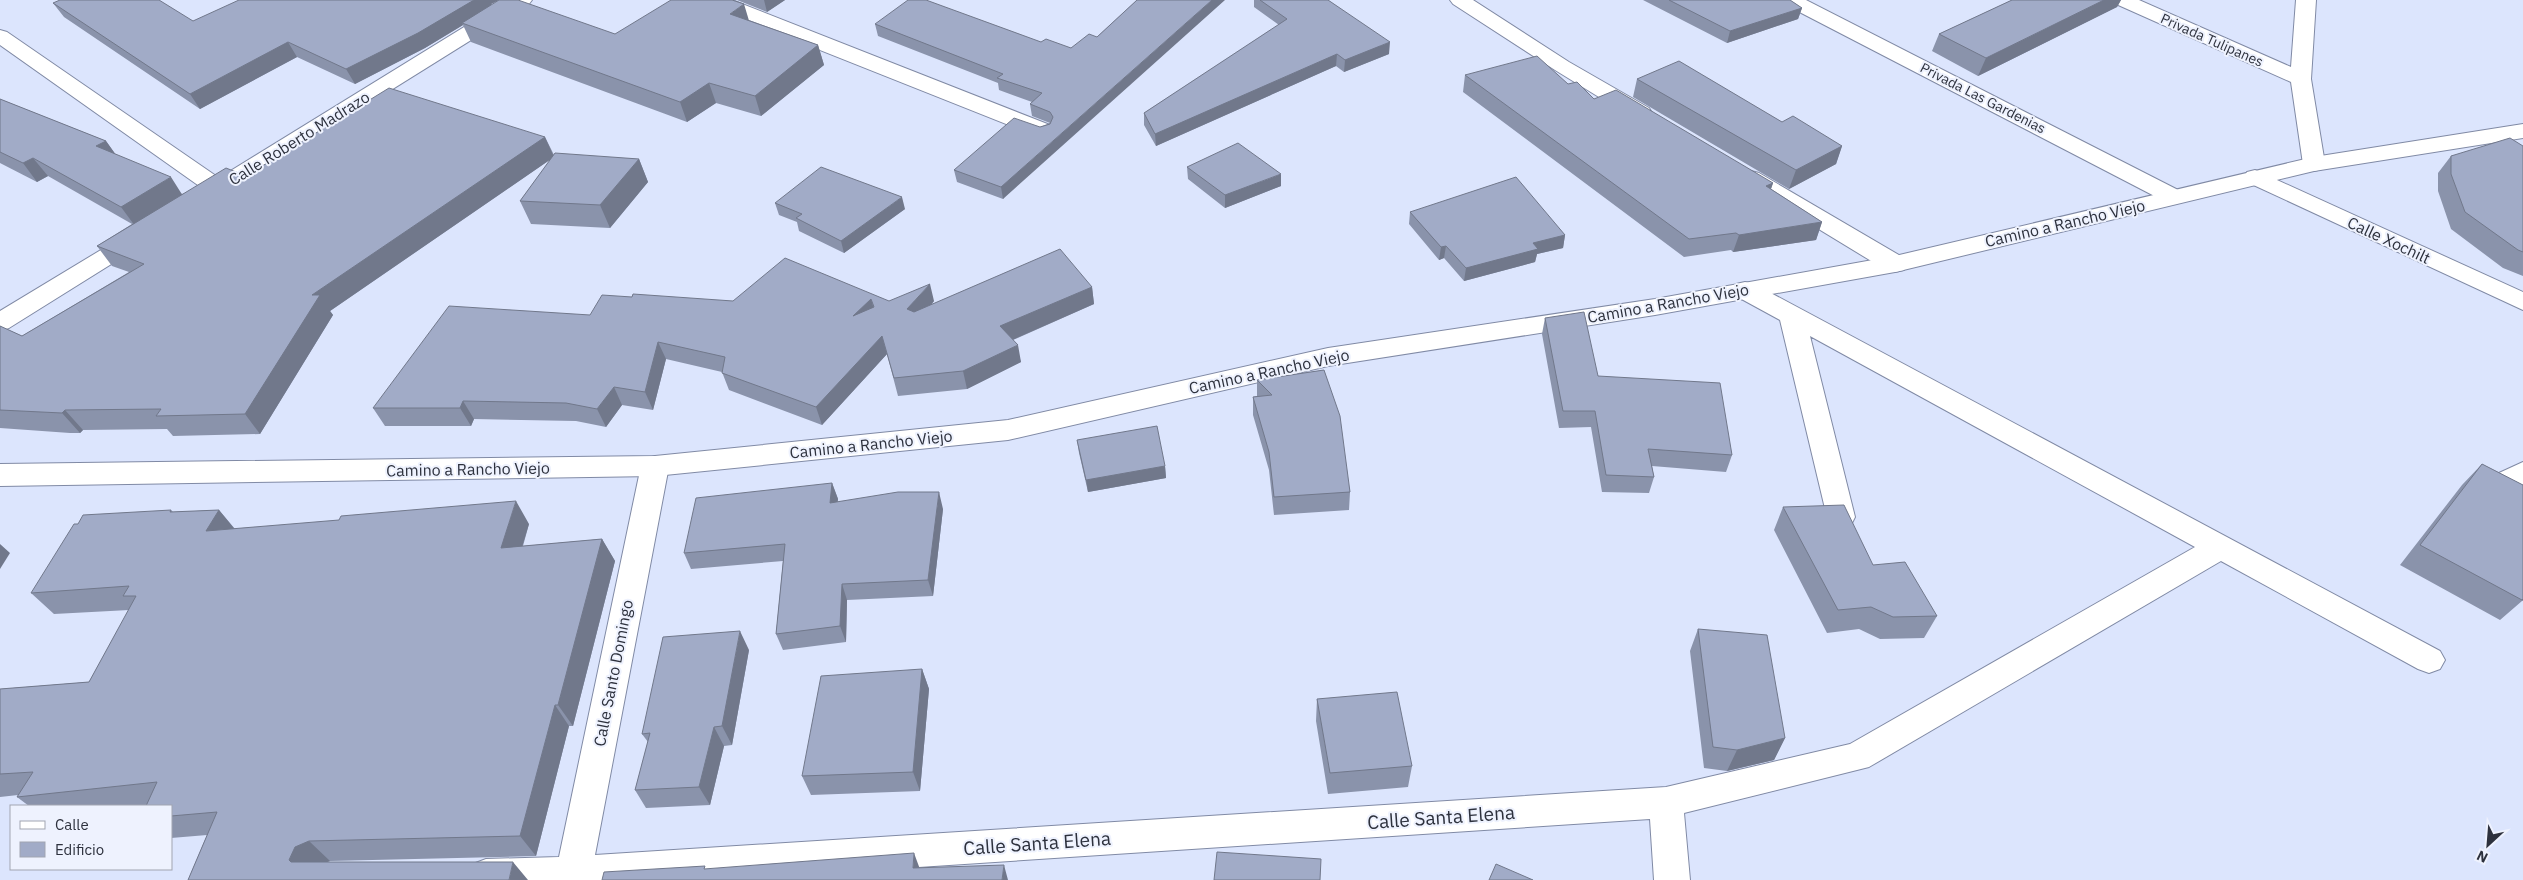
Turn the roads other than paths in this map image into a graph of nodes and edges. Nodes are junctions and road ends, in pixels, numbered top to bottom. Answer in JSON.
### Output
{"nodes":[{"id":1,"x":522,"y":0,"type":"edge"},
{"id":2,"x":722,"y":0,"type":"edge"},
{"id":3,"x":1460,"y":0,"type":"edge"},
{"id":4,"x":1791,"y":0,"type":"edge"},
{"id":5,"x":2123,"y":0,"type":"edge"},
{"id":6,"x":2306,"y":0,"type":"edge"},
{"id":7,"x":0,"y":36,"type":"edge"},
{"id":8,"x":2300,"y":79,"type":"junction"},
{"id":9,"x":1656,"y":122,"type":"edge"},
{"id":10,"x":1042,"y":130,"type":"edge"},
{"id":11,"x":2523,"y":131,"type":"edge"},
{"id":12,"x":2314,"y":164,"type":"junction"},
{"id":13,"x":1733,"y":167,"type":"edge"},
{"id":14,"x":2255,"y":177,"type":"junction"},
{"id":15,"x":218,"y":188,"type":"junction"},
{"id":16,"x":2174,"y":197,"type":"junction"},
{"id":17,"x":193,"y":203,"type":"edge"},
{"id":18,"x":151,"y":229,"type":"edge"},
{"id":19,"x":1895,"y":264,"type":"junction"},
{"id":20,"x":1745,"y":290,"type":"junction"},
{"id":21,"x":2523,"y":302,"type":"edge"},
{"id":22,"x":1792,"y":316,"type":"junction"},
{"id":23,"x":0,"y":322,"type":"edge"},
{"id":24,"x":655,"y":466,"type":"junction"},
{"id":25,"x":0,"y":475,"type":"edge"},
{"id":26,"x":1841,"y":516,"type":"edge"},
{"id":27,"x":2221,"y":548,"type":"junction"},
{"id":28,"x":2429,"y":660,"type":"dead end"},
{"id":29,"x":1666,"y":802,"type":"junction"},
{"id":30,"x":456,"y":876,"type":"edge"},
{"id":31,"x":572,"y":877,"type":"edge"},
{"id":32,"x":1672,"y":880,"type":"edge"}],
"edges":[{"from":1,"to":15,"type":"street","name":"Calle Roberto Madrazo"},
{"from":2,"to":10,"type":"street"},
{"from":3,"to":9,"type":"street"},
{"from":4,"to":16,"type":"street","name":"Privada Las Gardenias"},
{"from":5,"to":8,"type":"street","name":"Privada Tulipanes"},
{"from":6,"to":8,"type":"street"},
{"from":7,"to":15,"type":"street"},
{"from":8,"to":12,"type":"street"},
{"from":11,"to":12,"type":"street","name":"Camino a Rancho Viejo"},
{"from":12,"to":14,"type":"street","name":"Camino a Rancho Viejo"},
{"from":13,"to":19,"type":"street"},
{"from":14,"to":16,"type":"street","name":"Camino a Rancho Viejo"},
{"from":14,"to":21,"type":"street","name":"Calle Xochilt"},
{"from":15,"to":17,"type":"street","name":"Calle Roberto Madrazo"},
{"from":16,"to":19,"type":"street","name":"Camino a Rancho Viejo"},
{"from":18,"to":23,"type":"street"},
{"from":19,"to":20,"type":"street","name":"Camino a Rancho Viejo"},
{"from":20,"to":22,"type":"street"},
{"from":20,"to":24,"type":"street","name":"Camino a Rancho Viejo"},
{"from":22,"to":26,"type":"street"},
{"from":22,"to":27,"type":"street"},
{"from":24,"to":25,"type":"street","name":"Camino a Rancho Viejo"},
{"from":24,"to":31,"type":"street","name":"Calle Santo Domingo"},
{"from":27,"to":28,"type":"street"},
{"from":27,"to":29,"type":"street","name":"Calle Santa Elena"},
{"from":29,"to":31,"type":"street","name":"Calle Santa Elena"},
{"from":29,"to":32,"type":"street"},
{"from":30,"to":31,"type":"street","name":"Calle Santa Elena"}]}
